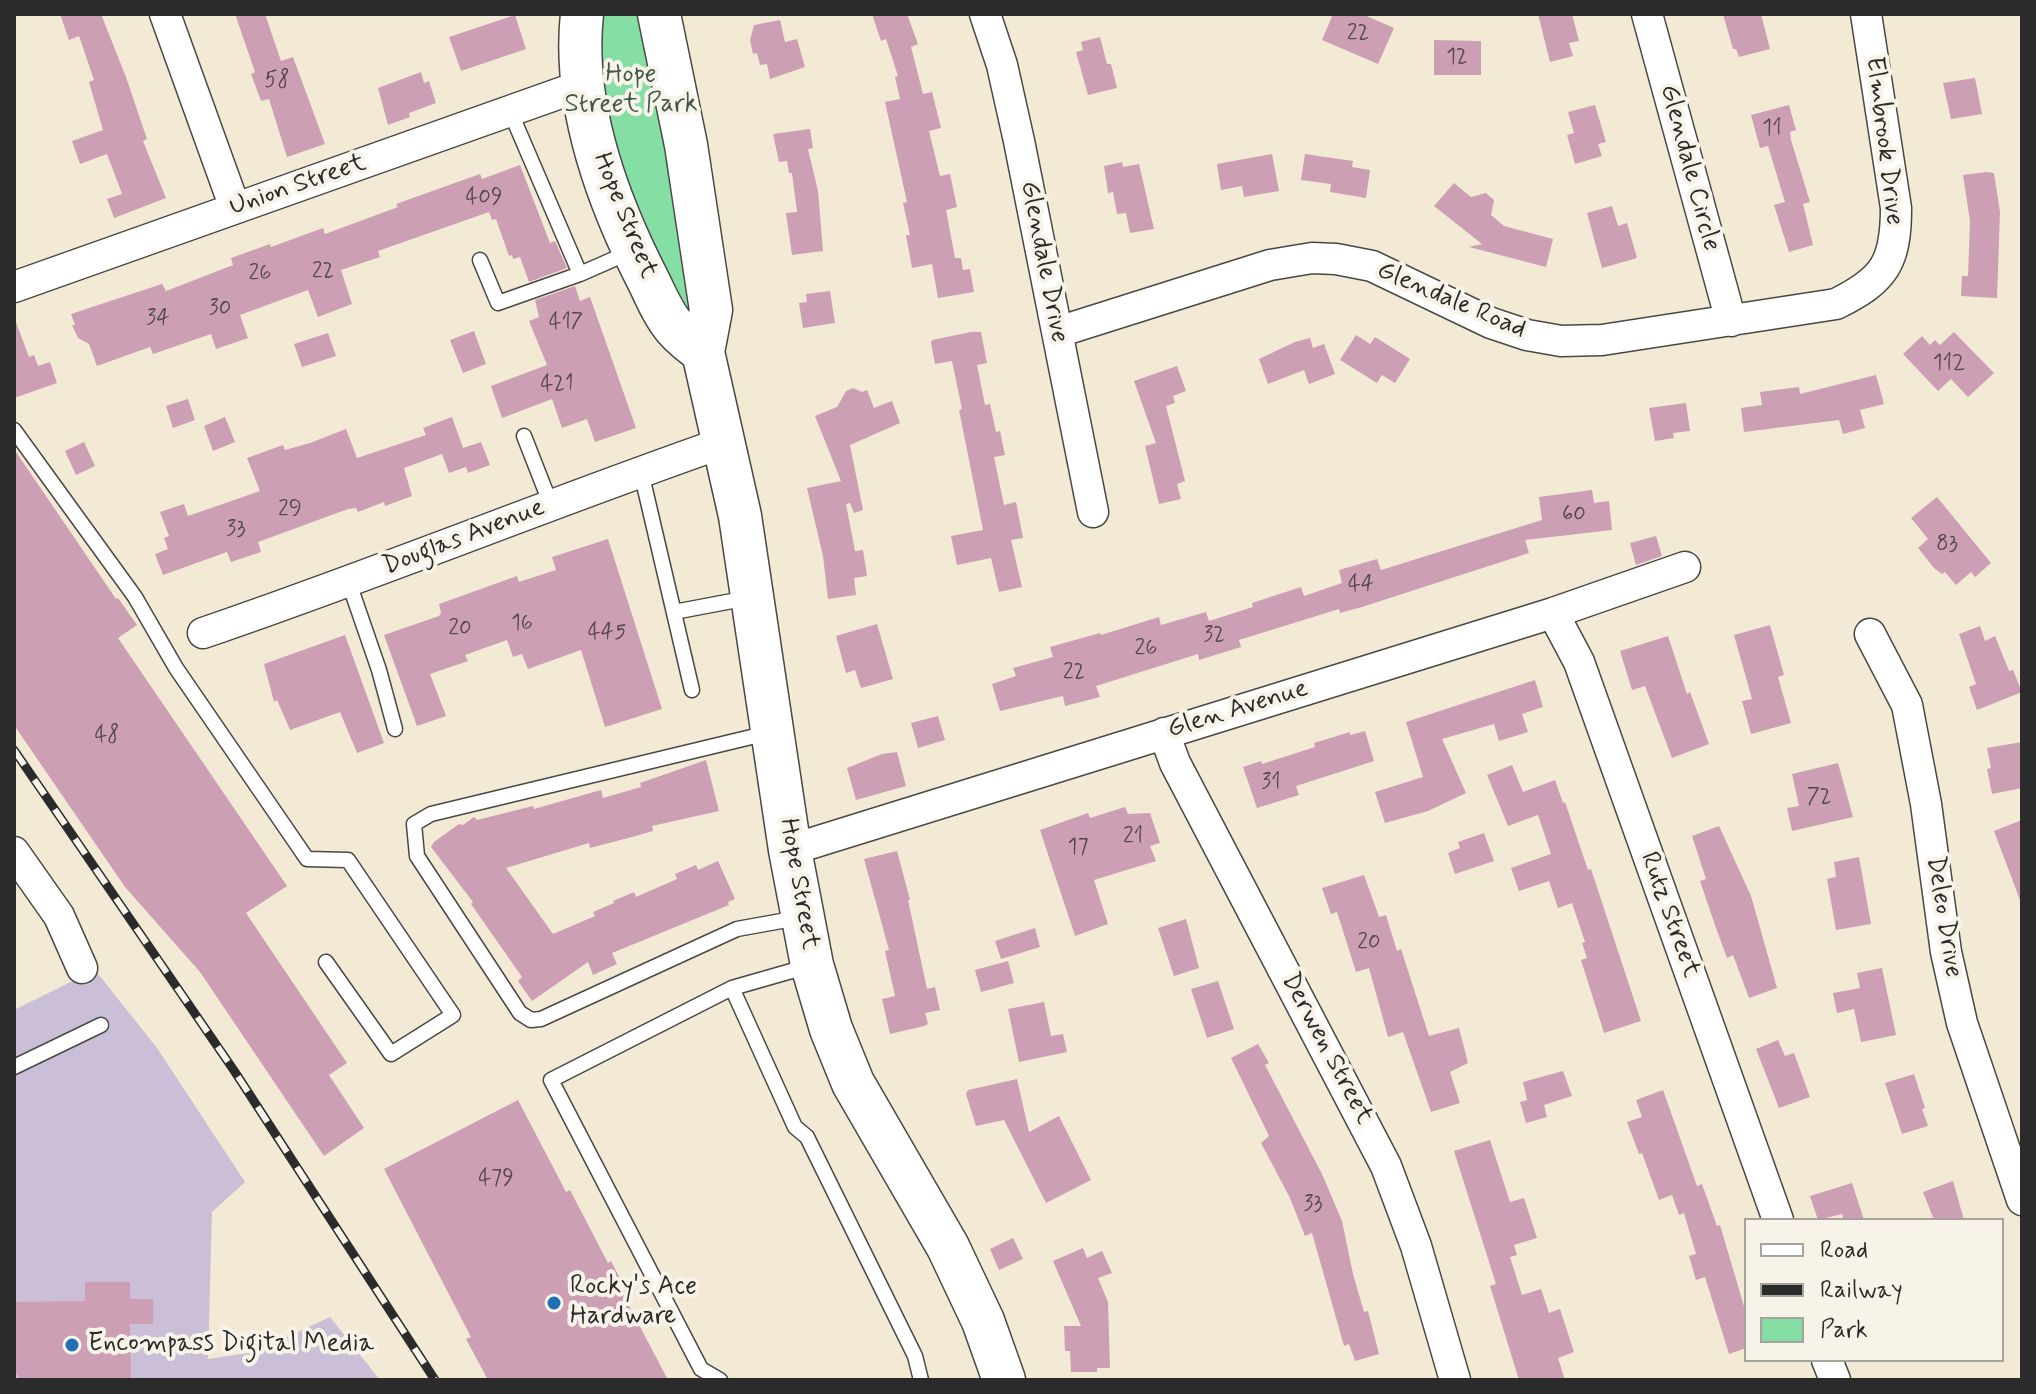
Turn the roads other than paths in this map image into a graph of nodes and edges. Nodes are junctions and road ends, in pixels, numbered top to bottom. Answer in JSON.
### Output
{"nodes":[{"id":1,"x":165,"y":14,"type":"edge"},
{"id":2,"x":582,"y":14,"type":"edge"},
{"id":3,"x":659,"y":14,"type":"edge"},
{"id":4,"x":985,"y":14,"type":"edge"},
{"id":5,"x":1647,"y":14,"type":"edge"},
{"id":6,"x":1866,"y":14,"type":"edge"},
{"id":7,"x":583,"y":85,"type":"junction"},
{"id":8,"x":510,"y":111,"type":"junction"},
{"id":9,"x":235,"y":208,"type":"junction"},
{"id":10,"x":634,"y":251,"type":"junction"},
{"id":11,"x":480,"y":260,"type":"dead end"},
{"id":12,"x":1886,"y":266,"type":"joint"},
{"id":13,"x":580,"y":274,"type":"junction"},
{"id":14,"x":14,"y":287,"type":"edge"},
{"id":15,"x":1731,"y":321,"type":"junction"},
{"id":16,"x":1058,"y":332,"type":"junction"},
{"id":17,"x":703,"y":352,"type":"junction"},
{"id":18,"x":14,"y":430,"type":"edge"},
{"id":19,"x":524,"y":436,"type":"dead end"},
{"id":20,"x":725,"y":442,"type":"junction"},
{"id":21,"x":641,"y":472,"type":"junction"},
{"id":22,"x":551,"y":505,"type":"junction"},
{"id":23,"x":1093,"y":512,"type":"dead end"},
{"id":24,"x":1685,"y":567,"type":"dead end"},
{"id":25,"x":349,"y":583,"type":"junction"},
{"id":26,"x":752,"y":598,"type":"junction"},
{"id":27,"x":674,"y":612,"type":"junction"},
{"id":28,"x":1553,"y":613,"type":"junction"},
{"id":29,"x":203,"y":633,"type":"dead end"},
{"id":30,"x":1870,"y":634,"type":"dead end"},
{"id":31,"x":692,"y":690,"type":"dead end"},
{"id":32,"x":395,"y":729,"type":"dead end"},
{"id":33,"x":772,"y":732,"type":"junction"},
{"id":34,"x":1164,"y":733,"type":"junction"},
{"id":35,"x":790,"y":850,"type":"junction"},
{"id":36,"x":14,"y":852,"type":"edge"},
{"id":37,"x":802,"y":917,"type":"junction"},
{"id":38,"x":326,"y":962,"type":"dead end"},
{"id":39,"x":812,"y":965,"type":"junction"},
{"id":40,"x":82,"y":968,"type":"dead end"},
{"id":41,"x":732,"y":988,"type":"junction"},
{"id":42,"x":101,"y":1025,"type":"dead end"},
{"id":43,"x":14,"y":1067,"type":"edge"},
{"id":44,"x":2022,"y":1200,"type":"edge"},
{"id":45,"x":1777,"y":1218,"type":"edge"},
{"id":46,"x":720,"y":1380,"type":"edge"},
{"id":47,"x":921,"y":1380,"type":"edge"},
{"id":48,"x":1004,"y":1380,"type":"edge"},
{"id":49,"x":1455,"y":1380,"type":"edge"}],
"edges":[{"from":1,"to":9,"type":"street"},
{"from":2,"to":7,"type":"main road","name":"Hope Street"},
{"from":3,"to":17,"type":"main road","name":"Hope Street"},
{"from":4,"to":16,"type":"street","name":"Glendale Drive"},
{"from":5,"to":15,"type":"street","name":"Glendale Circle"},
{"from":6,"to":12,"type":"street","name":"Elmbrook Drive"},
{"from":7,"to":8,"type":"street","name":"Union Street"},
{"from":7,"to":10,"type":"main road","name":"Hope Street"},
{"from":8,"to":9,"type":"street","name":"Union Street"},
{"from":8,"to":13,"type":"lane"},
{"from":9,"to":14,"type":"street","name":"Union Street"},
{"from":10,"to":13,"type":"lane"},
{"from":10,"to":17,"type":"main road","name":"Hope Street"},
{"from":11,"to":13,"type":"lane"},
{"from":12,"to":15,"type":"street","name":"Glendale Road"},
{"from":15,"to":16,"type":"street","name":"Glendale Road"},
{"from":16,"to":23,"type":"street","name":"Glendale Drive"},
{"from":17,"to":20,"type":"main road","name":"Hope Street"},
{"from":18,"to":38,"type":"lane"},
{"from":19,"to":22,"type":"lane"},
{"from":20,"to":21,"type":"street","name":"Douglas Avenue"},
{"from":20,"to":26,"type":"main road","name":"Hope Street"},
{"from":21,"to":22,"type":"street","name":"Douglas Avenue"},
{"from":21,"to":27,"type":"lane"},
{"from":22,"to":25,"type":"street","name":"Douglas Avenue"},
{"from":24,"to":28,"type":"street","name":"Glen Avenue"},
{"from":25,"to":29,"type":"street","name":"Douglas Avenue"},
{"from":25,"to":32,"type":"lane"},
{"from":26,"to":27,"type":"lane"},
{"from":26,"to":33,"type":"main road","name":"Hope Street"},
{"from":27,"to":31,"type":"lane"},
{"from":28,"to":34,"type":"street","name":"Glen Avenue"},
{"from":28,"to":45,"type":"street","name":"Rutz Street"},
{"from":30,"to":44,"type":"street","name":"Deleo Drive"},
{"from":33,"to":35,"type":"main road","name":"Hope Street"},
{"from":33,"to":37,"type":"lane"},
{"from":34,"to":35,"type":"street","name":"Glen Avenue"},
{"from":34,"to":49,"type":"street","name":"Derwen Street"},
{"from":35,"to":37,"type":"main road","name":"Hope Street"},
{"from":36,"to":40,"type":"street"},
{"from":37,"to":39,"type":"main road","name":"Hope Street"},
{"from":39,"to":41,"type":"lane"},
{"from":39,"to":48,"type":"main road","name":"Hope Street"},
{"from":41,"to":46,"type":"lane"},
{"from":41,"to":47,"type":"lane"},
{"from":42,"to":43,"type":"lane"}]}
